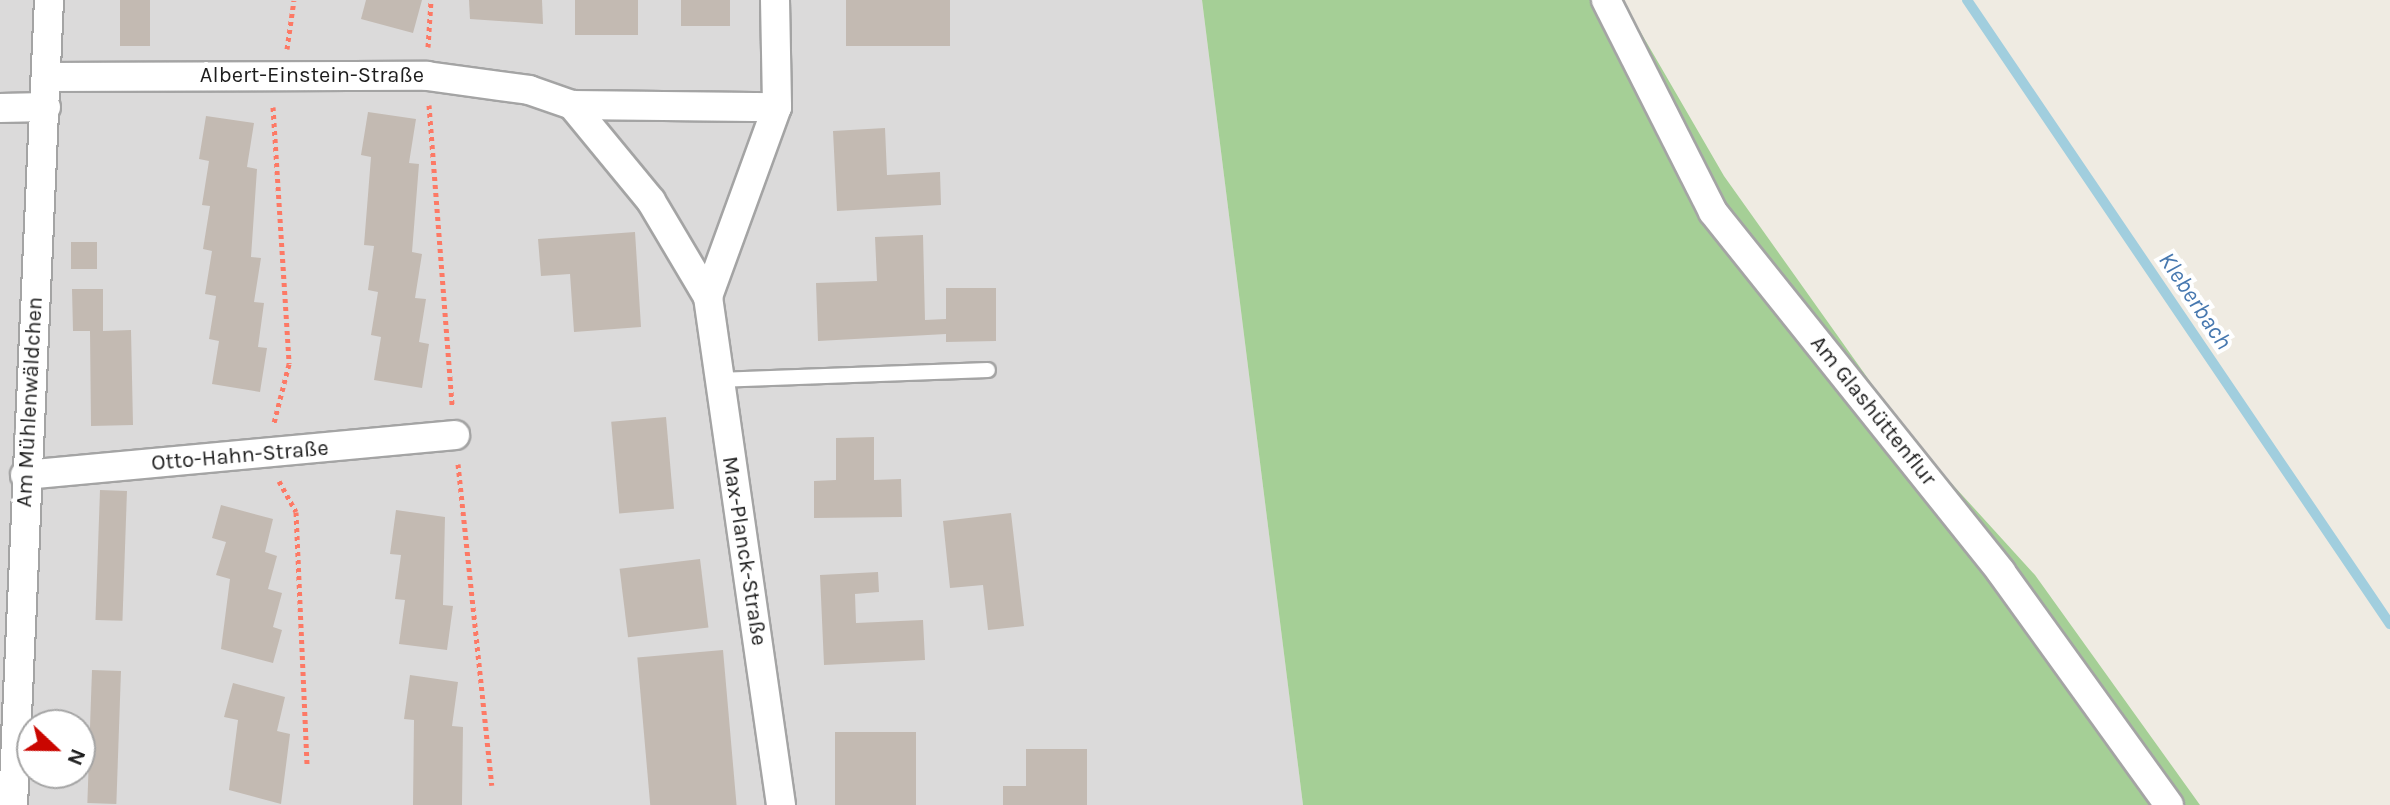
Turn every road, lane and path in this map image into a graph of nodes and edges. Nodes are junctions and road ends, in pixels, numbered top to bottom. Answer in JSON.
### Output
{"nodes":[{"id":1,"x":49,"y":0,"type":"edge"},
{"id":2,"x":294,"y":0,"type":"edge"},
{"id":3,"x":431,"y":0,"type":"edge"},
{"id":4,"x":775,"y":0,"type":"edge"},
{"id":5,"x":1606,"y":0,"type":"edge"},
{"id":6,"x":277,"y":73,"type":"junction"},
{"id":7,"x":427,"y":76,"type":"junction"},
{"id":8,"x":47,"y":77,"type":"junction"},
{"id":9,"x":572,"y":105,"type":"junction"},
{"id":10,"x":46,"y":107,"type":"junction"},
{"id":11,"x":777,"y":107,"type":"junction"},
{"id":12,"x":0,"y":108,"type":"edge"},
{"id":13,"x":708,"y":297,"type":"junction"},
{"id":14,"x":988,"y":370,"type":"dead end"},
{"id":15,"x":716,"y":380,"type":"junction"},
{"id":16,"x":455,"y":435,"type":"junction"},
{"id":17,"x":266,"y":455,"type":"junction"},
{"id":18,"x":25,"y":475,"type":"junction"},
{"id":19,"x":307,"y":767,"type":"dead end"},
{"id":20,"x":492,"y":785,"type":"dead end"},
{"id":21,"x":9,"y":789,"type":"edge"},
{"id":22,"x":781,"y":805,"type":"edge"},
{"id":23,"x":2169,"y":805,"type":"edge"}],
"edges":[{"from":1,"to":8,"type":"street","name":"Am Mühlenwäldchen"},
{"from":2,"to":6,"type":"path"},
{"from":3,"to":7,"type":"path"},
{"from":4,"to":11,"type":"street","name":"Max-Planck-Straße"},
{"from":5,"to":23,"type":"street","name":"Am Glashüttenflur"},
{"from":6,"to":7,"type":"street","name":"Albert-Einstein-Straße"},
{"from":6,"to":8,"type":"street","name":"Albert-Einstein-Straße"},
{"from":6,"to":17,"type":"path"},
{"from":7,"to":9,"type":"street","name":"Albert-Einstein-Straße"},
{"from":7,"to":16,"type":"path"},
{"from":8,"to":10,"type":"street","name":"Am Mühlenwäldchen"},
{"from":9,"to":11,"type":"street"},
{"from":9,"to":13,"type":"street","name":"Max-Planck-Straße"},
{"from":10,"to":12,"type":"street"},
{"from":10,"to":18,"type":"street","name":"Am Mühlenwäldchen"},
{"from":11,"to":13,"type":"street","name":"Max-Planck-Straße"},
{"from":13,"to":15,"type":"street","name":"Max-Planck-Straße"},
{"from":14,"to":15,"type":"lane"},
{"from":15,"to":22,"type":"street","name":"Max-Planck-Straße"},
{"from":16,"to":17,"type":"street","name":"Otto-Hahn-Straße"},
{"from":16,"to":20,"type":"path"},
{"from":17,"to":18,"type":"street","name":"Otto-Hahn-Straße"},
{"from":17,"to":19,"type":"path"},
{"from":18,"to":21,"type":"street","name":"Am Mühlenwäldchen"}]}
